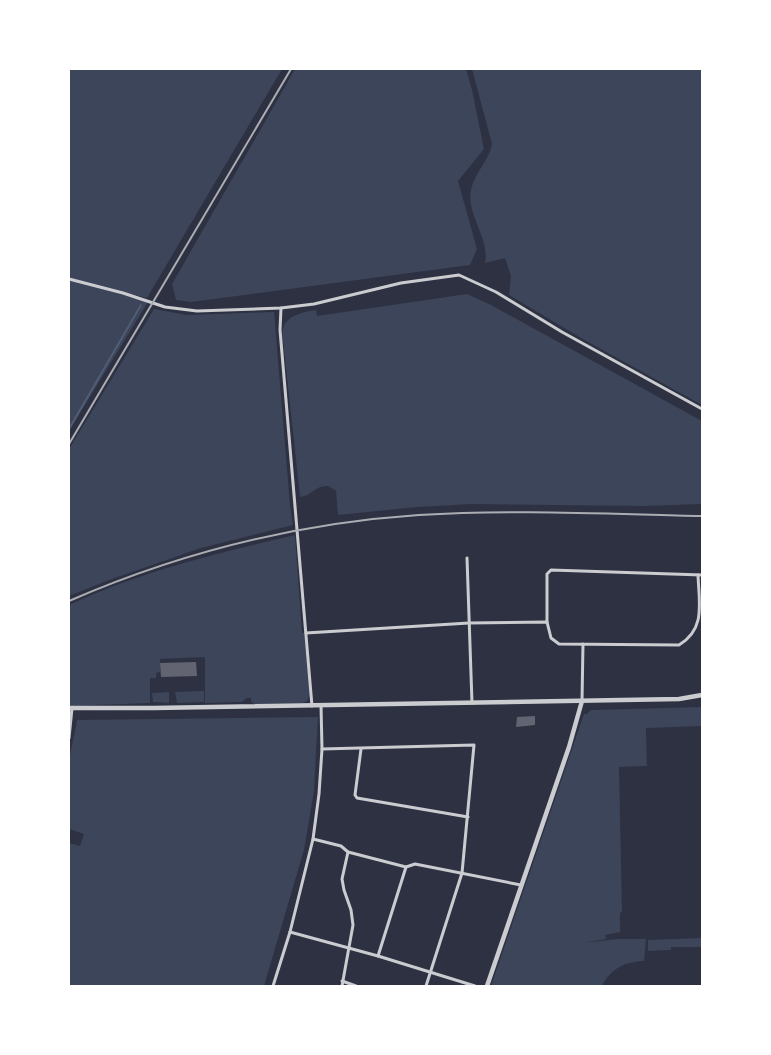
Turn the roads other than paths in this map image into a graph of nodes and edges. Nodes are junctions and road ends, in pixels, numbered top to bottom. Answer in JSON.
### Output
{"nodes":[{"id":1,"x":69,"y":279,"type":"edge"},
{"id":2,"x":281,"y":308,"type":"junction"},
{"id":3,"x":702,"y":409,"type":"edge"},
{"id":4,"x":467,"y":558,"type":"dead end"},
{"id":5,"x":700,"y":575,"type":"edge"},
{"id":6,"x":547,"y":622,"type":"junction"},
{"id":7,"x":469,"y":623,"type":"junction"},
{"id":8,"x":306,"y":633,"type":"junction"},
{"id":9,"x":583,"y":644,"type":"junction"},
{"id":10,"x":702,"y":695,"type":"edge"},
{"id":11,"x":582,"y":701,"type":"junction"},
{"id":12,"x":472,"y":703,"type":"junction"},
{"id":13,"x":321,"y":705,"type":"junction"},
{"id":14,"x":312,"y":706,"type":"junction"},
{"id":15,"x":70,"y":708,"type":"edge"},
{"id":16,"x":69,"y":738,"type":"edge"},
{"id":17,"x":322,"y":749,"type":"junction"},
{"id":18,"x":362,"y":749,"type":"junction"},
{"id":19,"x":468,"y":817,"type":"junction"},
{"id":20,"x":313,"y":838,"type":"junction"},
{"id":21,"x":348,"y":852,"type":"junction"},
{"id":22,"x":406,"y":867,"type":"junction"},
{"id":23,"x":462,"y":873,"type":"junction"},
{"id":24,"x":521,"y":885,"type":"junction"},
{"id":25,"x":290,"y":932,"type":"junction"},
{"id":26,"x":349,"y":948,"type":"junction"},
{"id":27,"x":378,"y":956,"type":"junction"},
{"id":28,"x":431,"y":973,"type":"junction"},
{"id":29,"x":342,"y":980,"type":"junction"},
{"id":30,"x":273,"y":986,"type":"edge"},
{"id":31,"x":342,"y":986,"type":"edge"},
{"id":32,"x":356,"y":986,"type":"edge"},
{"id":33,"x":426,"y":986,"type":"edge"},
{"id":34,"x":475,"y":986,"type":"edge"},
{"id":35,"x":487,"y":986,"type":"edge"}],
"edges":[{"from":1,"to":2,"type":"street"},
{"from":2,"to":3,"type":"street"},
{"from":2,"to":8,"type":"street"},
{"from":4,"to":7,"type":"street"},
{"from":5,"to":6,"type":"street"},
{"from":5,"to":9,"type":"street"},
{"from":6,"to":7,"type":"street"},
{"from":6,"to":9,"type":"street"},
{"from":7,"to":8,"type":"street"},
{"from":7,"to":12,"type":"street"},
{"from":8,"to":14,"type":"street"},
{"from":9,"to":11,"type":"street"},
{"from":10,"to":11,"type":"street"},
{"from":11,"to":12,"type":"street"},
{"from":11,"to":24,"type":"street"},
{"from":12,"to":13,"type":"street"},
{"from":13,"to":14,"type":"street"},
{"from":13,"to":17,"type":"street"},
{"from":14,"to":15,"type":"street"},
{"from":15,"to":16,"type":"street"},
{"from":17,"to":18,"type":"street"},
{"from":17,"to":20,"type":"street"},
{"from":18,"to":19,"type":"street"},
{"from":18,"to":19,"type":"street"},
{"from":19,"to":23,"type":"street"},
{"from":20,"to":21,"type":"street"},
{"from":20,"to":25,"type":"street"},
{"from":21,"to":22,"type":"street"},
{"from":21,"to":26,"type":"street"},
{"from":22,"to":23,"type":"street"},
{"from":22,"to":27,"type":"street"},
{"from":23,"to":24,"type":"street"},
{"from":23,"to":28,"type":"street"},
{"from":24,"to":35,"type":"street"},
{"from":25,"to":26,"type":"street"},
{"from":25,"to":30,"type":"street"},
{"from":26,"to":27,"type":"street"},
{"from":26,"to":29,"type":"street"},
{"from":27,"to":28,"type":"street"},
{"from":28,"to":33,"type":"street"},
{"from":28,"to":34,"type":"street"},
{"from":29,"to":31,"type":"street"},
{"from":29,"to":32,"type":"street"}]}
